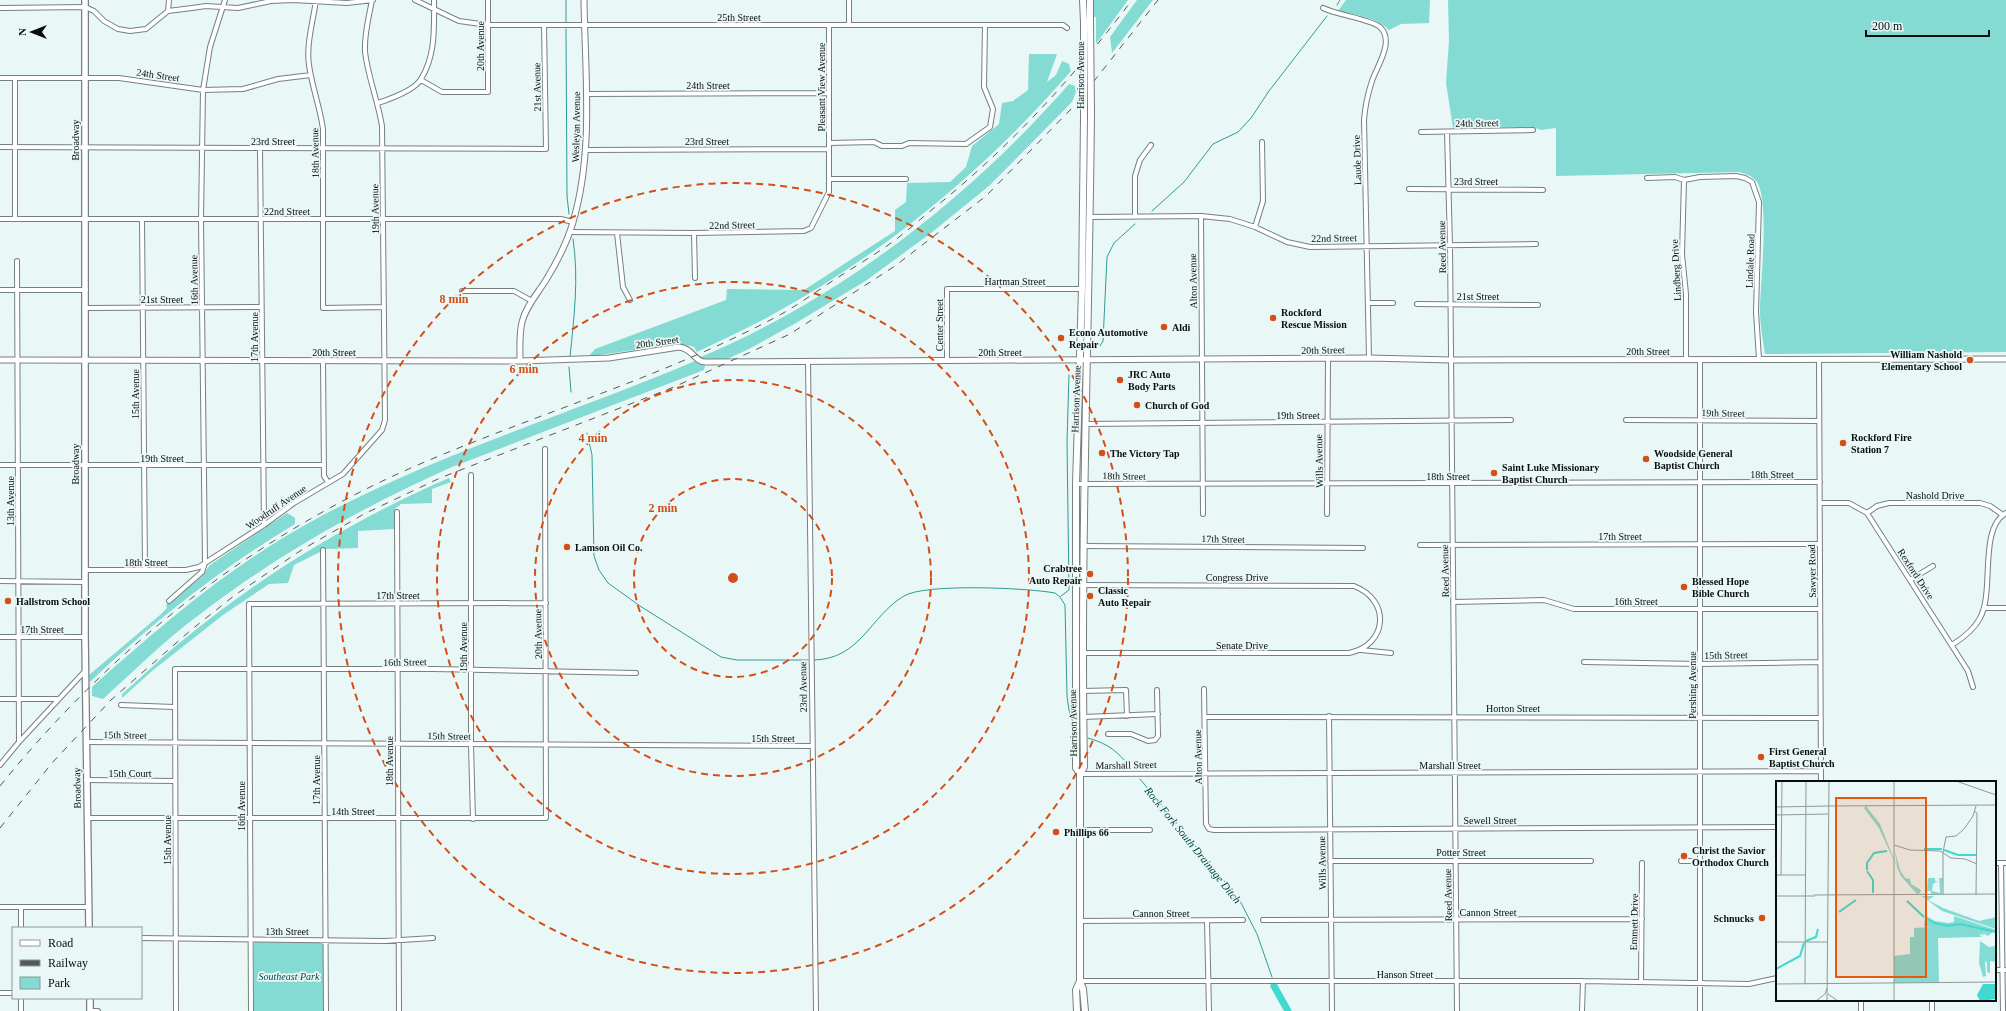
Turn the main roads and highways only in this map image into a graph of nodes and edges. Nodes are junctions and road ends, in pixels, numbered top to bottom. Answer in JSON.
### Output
{"nodes":[{"id":1,"x":85,"y":0,"type":"edge"},
{"id":2,"x":1083,"y":0,"type":"edge"},
{"id":3,"x":1090,"y":0,"type":"edge"},
{"id":4,"x":1087,"y":22,"type":"junction"},
{"id":5,"x":1079,"y":585,"type":"junction"},
{"id":6,"x":1080,"y":774,"type":"junction"},
{"id":7,"x":90,"y":927,"type":"edge"},
{"id":8,"x":1080,"y":981,"type":"junction"},
{"id":9,"x":90,"y":999,"type":"edge"},
{"id":10,"x":90,"y":1011,"type":"edge"},
{"id":11,"x":1077,"y":1011,"type":"edge"},
{"id":12,"x":1085,"y":1011,"type":"edge"}],
"edges":[{"from":1,"to":7,"type":"main road","name":"Broadway"},
{"from":2,"to":4,"type":"main road","name":"Harrison Avenue"},
{"from":3,"to":4,"type":"main road","name":"Harrison Avenue"},
{"from":4,"to":5,"type":"main road","name":"Harrison Avenue","bridge":true},
{"from":4,"to":5,"type":"main road","name":"Harrison Avenue","bridge":true},
{"from":5,"to":6,"type":"main road","name":"Harrison Avenue"},
{"from":5,"to":6,"type":"main road","name":"Harrison Avenue"},
{"from":6,"to":8,"type":"main road","name":"Harrison Avenue"},
{"from":8,"to":11,"type":"main road","name":"Harrison Avenue"},
{"from":8,"to":12,"type":"main road","name":"Harrison Avenue"},
{"from":9,"to":10,"type":"main road"}]}
